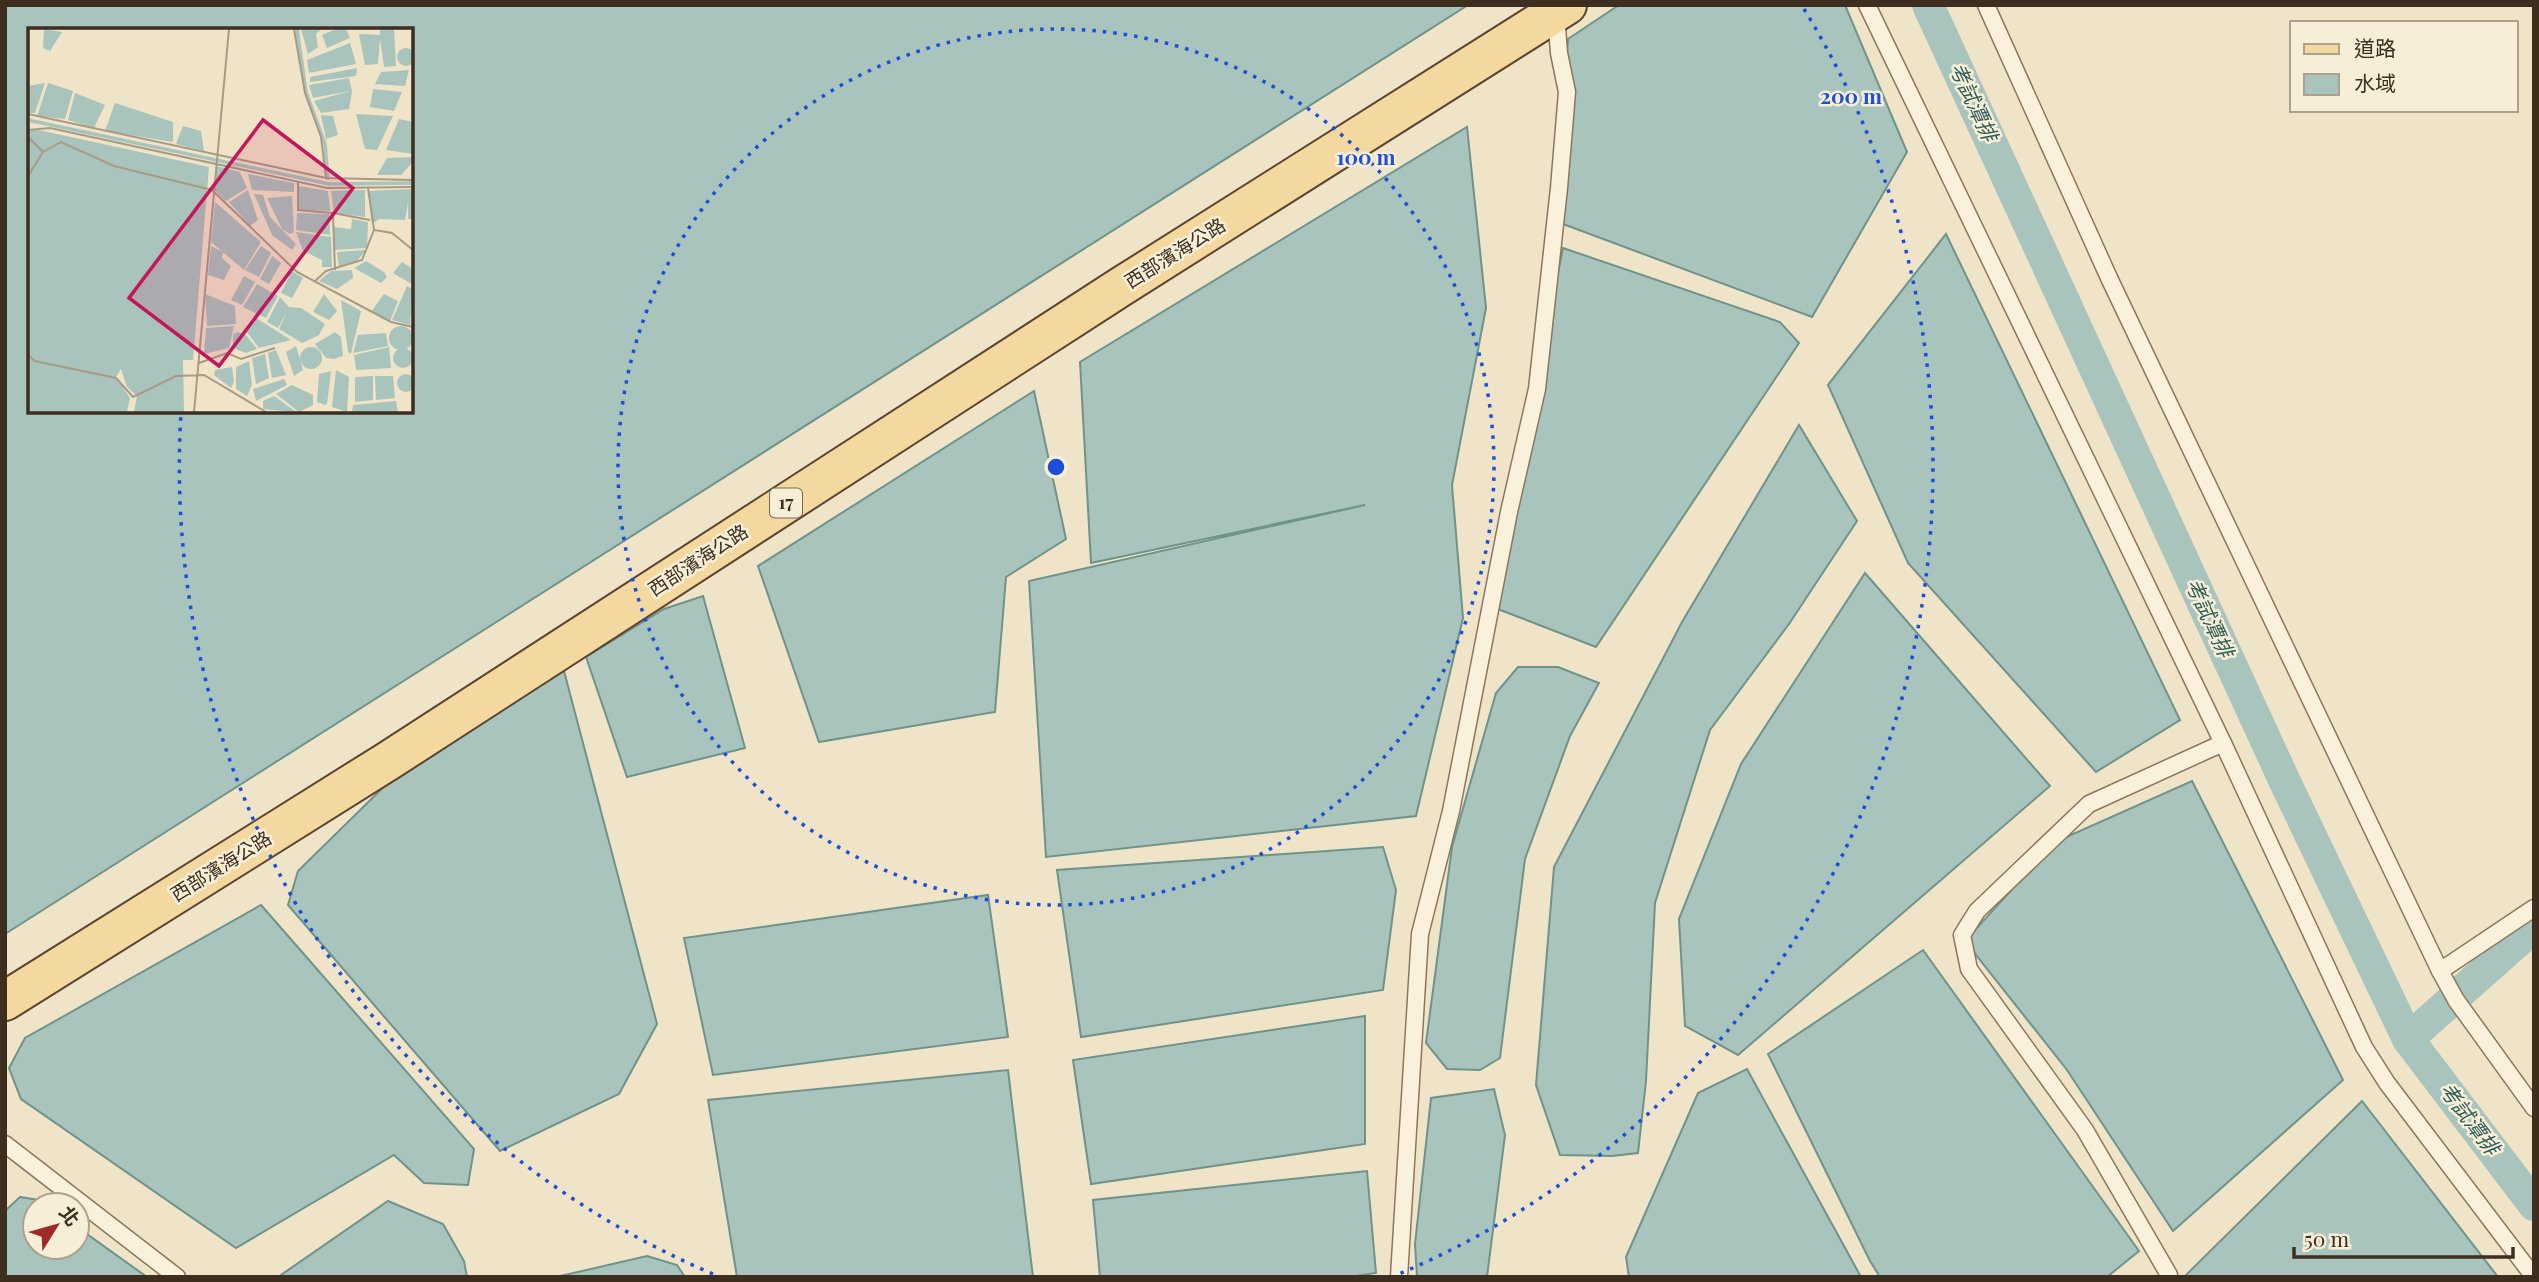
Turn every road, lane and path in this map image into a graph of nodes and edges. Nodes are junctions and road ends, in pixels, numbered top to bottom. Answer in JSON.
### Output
{"nodes":[{"id":1,"x":1867,"y":5,"type":"edge"},
{"id":2,"x":1986,"y":5,"type":"edge"},
{"id":3,"x":1559,"y":8,"type":"edge"},
{"id":4,"x":2223,"y":743,"type":"junction"},
{"id":5,"x":2534,"y":908,"type":"edge"},
{"id":6,"x":2440,"y":971,"type":"junction"},
{"id":7,"x":5,"y":1001,"type":"edge"},
{"id":8,"x":2534,"y":1108,"type":"edge"},
{"id":9,"x":5,"y":1144,"type":"edge"},
{"id":10,"x":2169,"y":1276,"type":"edge"},
{"id":11,"x":177,"y":1277,"type":"edge"},
{"id":12,"x":1399,"y":1277,"type":"edge"},
{"id":13,"x":2534,"y":1277,"type":"edge"}],
"edges":[{"from":1,"to":4,"type":"lane"},
{"from":2,"to":6,"type":"lane"},
{"from":3,"to":7,"type":"main road","name":"西部濱海公路","number":"17"},
{"from":3,"to":12,"type":"lane"},
{"from":4,"to":10,"type":"lane"},
{"from":4,"to":13,"type":"lane"},
{"from":5,"to":6,"type":"lane"},
{"from":6,"to":8,"type":"lane"},
{"from":9,"to":11,"type":"lane"}]}
